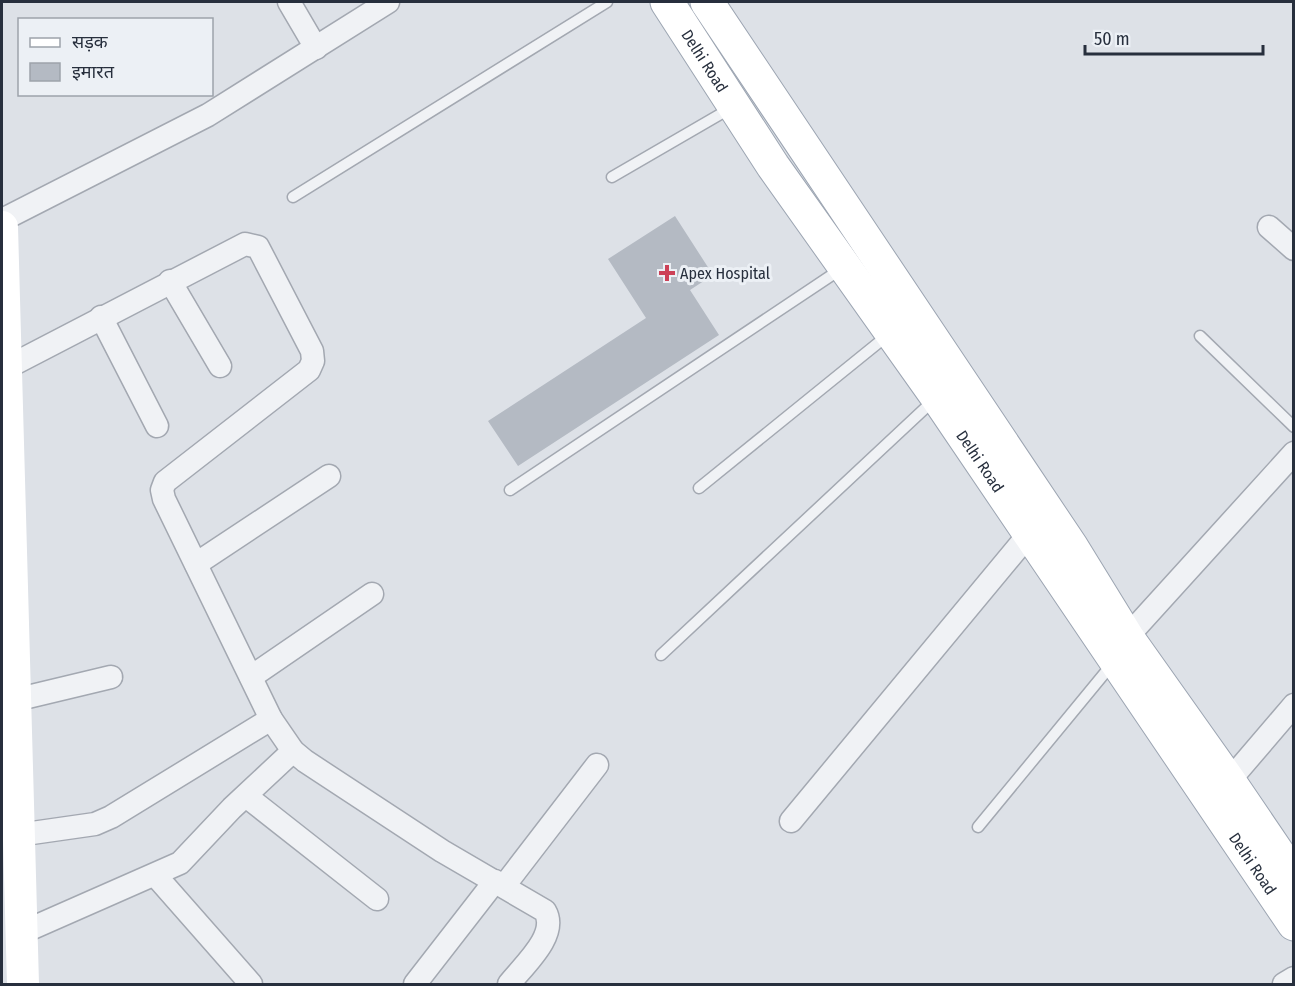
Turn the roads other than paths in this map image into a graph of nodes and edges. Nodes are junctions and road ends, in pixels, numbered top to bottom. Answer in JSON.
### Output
{"nodes":[{"id":1,"x":289,"y":2,"type":"edge"},
{"id":2,"x":388,"y":2,"type":"edge"},
{"id":3,"x":607,"y":2,"type":"edge"},
{"id":4,"x":667,"y":2,"type":"edge"},
{"id":5,"x":708,"y":2,"type":"edge"},
{"id":6,"x":316,"y":48,"type":"junction"},
{"id":7,"x":735,"y":106,"type":"junction"},
{"id":8,"x":612,"y":177,"type":"dead end"},
{"id":9,"x":292,"y":198,"type":"dead end"},
{"id":10,"x":2,"y":220,"type":"edge"},
{"id":11,"x":2,"y":227,"type":"edge"},
{"id":12,"x":1269,"y":227,"type":"dead end"},
{"id":13,"x":1293,"y":249,"type":"edge"},
{"id":14,"x":845,"y":267,"type":"junction"},
{"id":15,"x":170,"y":281,"type":"junction"},
{"id":16,"x":3,"y":312,"type":"edge"},
{"id":17,"x":101,"y":317,"type":"junction"},
{"id":18,"x":892,"y":332,"type":"junction"},
{"id":19,"x":1200,"y":336,"type":"dead end"},
{"id":20,"x":220,"y":366,"type":"dead end"},
{"id":21,"x":6,"y":368,"type":"junction"},
{"id":22,"x":937,"y":397,"type":"junction"},
{"id":23,"x":157,"y":426,"type":"dead end"},
{"id":24,"x":1293,"y":427,"type":"edge"},
{"id":25,"x":1293,"y":453,"type":"edge"},
{"id":26,"x":329,"y":476,"type":"dead end"},
{"id":27,"x":699,"y":488,"type":"dead end"},
{"id":28,"x":510,"y":490,"type":"dead end"},
{"id":29,"x":1029,"y":534,"type":"junction"},
{"id":30,"x":196,"y":564,"type":"junction"},
{"id":31,"x":372,"y":594,"type":"dead end"},
{"id":32,"x":1122,"y":648,"type":"junction"},
{"id":33,"x":661,"y":655,"type":"dead end"},
{"id":34,"x":111,"y":677,"type":"dead end"},
{"id":35,"x":251,"y":677,"type":"junction"},
{"id":36,"x":15,"y":700,"type":"junction"},
{"id":37,"x":1293,"y":705,"type":"edge"},
{"id":38,"x":271,"y":719,"type":"junction"},
{"id":39,"x":293,"y":751,"type":"junction"},
{"id":40,"x":597,"y":765,"type":"dead end"},
{"id":41,"x":1229,"y":781,"type":"junction"},
{"id":42,"x":246,"y":796,"type":"junction"},
{"id":43,"x":791,"y":820,"type":"dead end"},
{"id":44,"x":978,"y":827,"type":"dead end"},
{"id":45,"x":18,"y":835,"type":"junction"},
{"id":46,"x":156,"y":876,"type":"junction"},
{"id":47,"x":1293,"y":877,"type":"edge"},
{"id":48,"x":499,"y":884,"type":"junction"},
{"id":49,"x":377,"y":899,"type":"dead end"},
{"id":50,"x":1293,"y":924,"type":"edge"},
{"id":51,"x":21,"y":933,"type":"junction"},
{"id":52,"x":1293,"y":978,"type":"edge"},
{"id":53,"x":22,"y":984,"type":"edge"},
{"id":54,"x":251,"y":984,"type":"edge"},
{"id":55,"x":416,"y":984,"type":"edge"},
{"id":56,"x":509,"y":984,"type":"edge"},
{"id":57,"x":1284,"y":984,"type":"edge"}],
"edges":[{"from":1,"to":6,"type":"street"},
{"from":2,"to":6,"type":"street"},
{"from":3,"to":9,"type":"lane"},
{"from":4,"to":7,"type":"main road","name":"Delhi Road"},
{"from":5,"to":32,"type":"main road"},
{"from":6,"to":10,"type":"street"},
{"from":7,"to":8,"type":"lane"},
{"from":7,"to":14,"type":"main road","name":"Delhi Road"},
{"from":11,"to":16,"type":"street"},
{"from":12,"to":13,"type":"street"},
{"from":14,"to":18,"type":"main road","name":"Delhi Road"},
{"from":14,"to":28,"type":"lane"},
{"from":15,"to":17,"type":"street"},
{"from":15,"to":20,"type":"street"},
{"from":15,"to":30,"type":"street"},
{"from":16,"to":21,"type":"street"},
{"from":17,"to":21,"type":"street"},
{"from":17,"to":23,"type":"street"},
{"from":18,"to":22,"type":"main road","name":"Delhi Road"},
{"from":18,"to":27,"type":"lane"},
{"from":19,"to":24,"type":"lane"},
{"from":21,"to":36,"type":"street"},
{"from":22,"to":29,"type":"main road","name":"Delhi Road"},
{"from":22,"to":33,"type":"lane"},
{"from":25,"to":32,"type":"street"},
{"from":26,"to":30,"type":"street"},
{"from":29,"to":32,"type":"main road","name":"Delhi Road"},
{"from":29,"to":43,"type":"street"},
{"from":30,"to":35,"type":"street"},
{"from":31,"to":35,"type":"street"},
{"from":32,"to":41,"type":"main road"},
{"from":32,"to":44,"type":"lane"},
{"from":32,"to":50,"type":"main road","name":"Delhi Road"},
{"from":34,"to":36,"type":"street"},
{"from":35,"to":38,"type":"street"},
{"from":36,"to":45,"type":"street"},
{"from":37,"to":41,"type":"street"},
{"from":38,"to":39,"type":"street"},
{"from":38,"to":45,"type":"street"},
{"from":39,"to":42,"type":"street"},
{"from":39,"to":48,"type":"street"},
{"from":40,"to":48,"type":"street"},
{"from":41,"to":47,"type":"main road"},
{"from":42,"to":46,"type":"street"},
{"from":42,"to":49,"type":"street"},
{"from":45,"to":51,"type":"street"},
{"from":46,"to":51,"type":"street"},
{"from":46,"to":54,"type":"street"},
{"from":48,"to":55,"type":"street"},
{"from":48,"to":56,"type":"street"},
{"from":51,"to":53,"type":"street"},
{"from":52,"to":57,"type":"street"}]}
